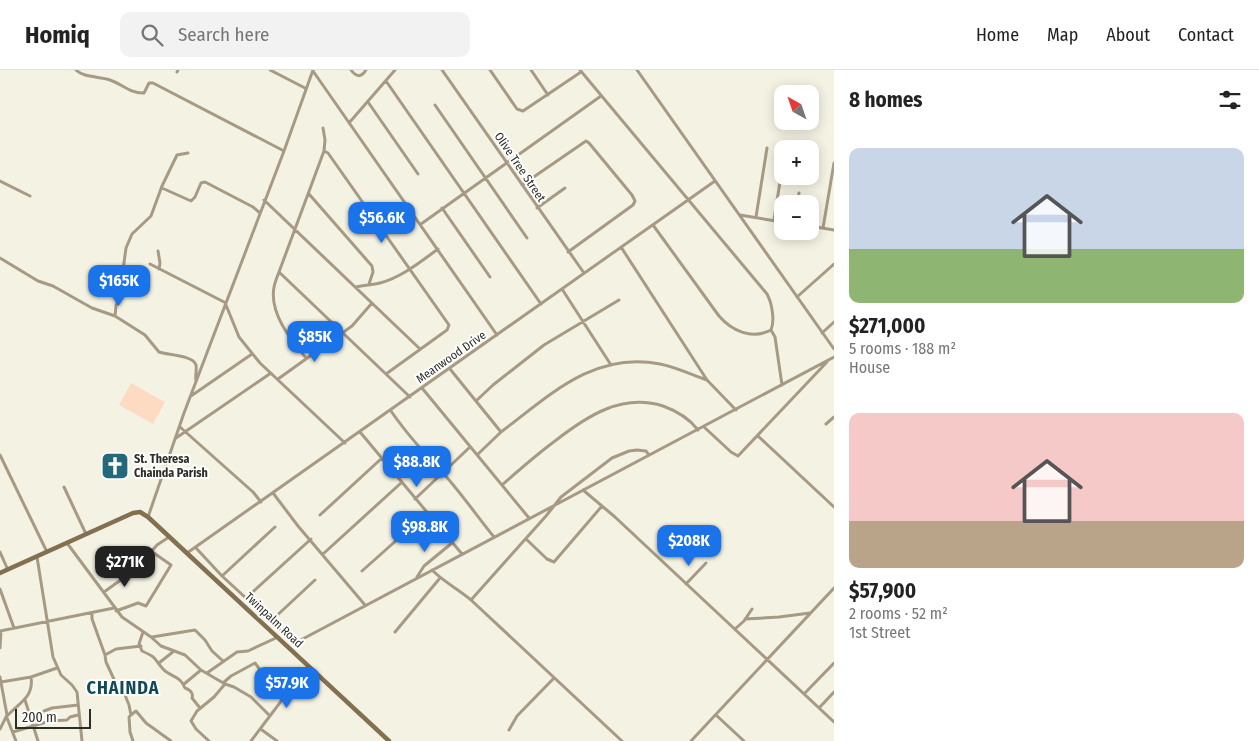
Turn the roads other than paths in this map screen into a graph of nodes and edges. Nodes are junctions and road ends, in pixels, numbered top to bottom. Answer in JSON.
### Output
{"nodes":[{"id":1,"x":76,"y":70,"type":"edge"},
{"id":2,"x":270,"y":70,"type":"edge"},
{"id":3,"x":351,"y":70,"type":"edge"},
{"id":4,"x":366,"y":70,"type":"edge"},
{"id":5,"x":396,"y":70,"type":"edge"},
{"id":6,"x":442,"y":70,"type":"edge"},
{"id":7,"x":490,"y":70,"type":"edge"},
{"id":8,"x":531,"y":70,"type":"edge"},
{"id":9,"x":637,"y":70,"type":"edge"},
{"id":10,"x":313,"y":71,"type":"edge"},
{"id":11,"x":580,"y":71,"type":"edge"},
{"id":12,"x":386,"y":81,"type":"junction"},
{"id":13,"x":305,"y":88,"type":"junction"},
{"id":14,"x":548,"y":95,"type":"junction"},
{"id":15,"x":601,"y":96,"type":"junction"},
{"id":16,"x":368,"y":102,"type":"junction"},
{"id":17,"x":435,"y":105,"type":"dead end"},
{"id":18,"x":349,"y":123,"type":"junction"},
{"id":19,"x":323,"y":128,"type":"dead end"},
{"id":20,"x":767,"y":148,"type":"dead end"},
{"id":21,"x":324,"y":150,"type":"junction"},
{"id":22,"x":284,"y":151,"type":"junction"},
{"id":23,"x":188,"y":153,"type":"dead end"},
{"id":24,"x":507,"y":163,"type":"junction"},
{"id":25,"x":834,"y":163,"type":"edge"},
{"id":26,"x":418,"y":174,"type":"dead end"},
{"id":27,"x":486,"y":178,"type":"junction"},
{"id":28,"x":832,"y":180,"type":"edge"},
{"id":29,"x":0,"y":181,"type":"edge"},
{"id":30,"x":715,"y":181,"type":"junction"},
{"id":31,"x":522,"y":185,"type":"junction"},
{"id":32,"x":162,"y":188,"type":"junction"},
{"id":33,"x":565,"y":188,"type":"dead end"},
{"id":34,"x":799,"y":192,"type":"dead end"},
{"id":35,"x":464,"y":193,"type":"junction"},
{"id":36,"x":309,"y":194,"type":"junction"},
{"id":37,"x":798,"y":195,"type":"edge"},
{"id":38,"x":30,"y":196,"type":"dead end"},
{"id":39,"x":264,"y":200,"type":"junction"},
{"id":40,"x":688,"y":200,"type":"junction"},
{"id":41,"x":442,"y":208,"type":"junction"},
{"id":42,"x":537,"y":208,"type":"junction"},
{"id":43,"x":260,"y":214,"type":"junction"},
{"id":44,"x":739,"y":215,"type":"junction"},
{"id":45,"x":756,"y":217,"type":"junction"},
{"id":46,"x":774,"y":220,"type":"edge"},
{"id":47,"x":420,"y":224,"type":"junction"},
{"id":48,"x":653,"y":225,"type":"junction"},
{"id":49,"x":819,"y":228,"type":"edge"},
{"id":50,"x":822,"y":228,"type":"junction"},
{"id":51,"x":294,"y":230,"type":"junction"},
{"id":52,"x":834,"y":230,"type":"edge"},
{"id":53,"x":527,"y":238,"type":"dead end"},
{"id":54,"x":621,"y":248,"type":"junction"},
{"id":55,"x":438,"y":249,"type":"junction"},
{"id":56,"x":158,"y":251,"type":"dead end"},
{"id":57,"x":568,"y":252,"type":"junction"},
{"id":58,"x":0,"y":258,"type":"edge"},
{"id":59,"x":150,"y":264,"type":"dead end"},
{"id":60,"x":834,"y":264,"type":"edge"},
{"id":61,"x":159,"y":269,"type":"junction"},
{"id":62,"x":410,"y":269,"type":"junction"},
{"id":63,"x":279,"y":272,"type":"junction"},
{"id":64,"x":584,"y":273,"type":"junction"},
{"id":65,"x":490,"y":277,"type":"dead end"},
{"id":66,"x":369,"y":284,"type":"junction"},
{"id":67,"x":356,"y":287,"type":"junction"},
{"id":68,"x":562,"y":288,"type":"junction"},
{"id":69,"x":797,"y":297,"type":"junction"},
{"id":70,"x":619,"y":300,"type":"dead end"},
{"id":71,"x":226,"y":303,"type":"junction"},
{"id":72,"x":372,"y":303,"type":"junction"},
{"id":73,"x":541,"y":304,"type":"junction"},
{"id":74,"x":115,"y":316,"type":"junction"},
{"id":75,"x":584,"y":322,"type":"junction"},
{"id":76,"x":834,"y":322,"type":"edge"},
{"id":77,"x":771,"y":330,"type":"junction"},
{"id":78,"x":342,"y":333,"type":"junction"},
{"id":79,"x":822,"y":333,"type":"junction"},
{"id":80,"x":497,"y":335,"type":"junction"},
{"id":81,"x":420,"y":349,"type":"junction"},
{"id":82,"x":834,"y":349,"type":"edge"},
{"id":83,"x":252,"y":354,"type":"junction"},
{"id":84,"x":834,"y":357,"type":"edge"},
{"id":85,"x":306,"y":358,"type":"junction"},
{"id":86,"x":829,"y":360,"type":"junction"},
{"id":87,"x":611,"y":365,"type":"junction"},
{"id":88,"x":450,"y":369,"type":"junction"},
{"id":89,"x":271,"y":373,"type":"junction"},
{"id":90,"x":386,"y":374,"type":"junction"},
{"id":91,"x":278,"y":379,"type":"junction"},
{"id":92,"x":707,"y":380,"type":"junction"},
{"id":93,"x":196,"y":382,"type":"junction"},
{"id":94,"x":207,"y":384,"type":"junction"},
{"id":95,"x":782,"y":385,"type":"junction"},
{"id":96,"x":422,"y":388,"type":"junction"},
{"id":97,"x":190,"y":397,"type":"junction"},
{"id":98,"x":410,"y":397,"type":"junction"},
{"id":99,"x":476,"y":401,"type":"junction"},
{"id":100,"x":736,"y":410,"type":"junction"},
{"id":101,"x":391,"y":411,"type":"junction"},
{"id":102,"x":834,"y":417,"type":"edge"},
{"id":103,"x":826,"y":424,"type":"dead end"},
{"id":104,"x":179,"y":426,"type":"junction"},
{"id":105,"x":704,"y":427,"type":"junction"},
{"id":106,"x":698,"y":430,"type":"junction"},
{"id":107,"x":360,"y":432,"type":"junction"},
{"id":108,"x":501,"y":432,"type":"junction"},
{"id":109,"x":185,"y":433,"type":"junction"},
{"id":110,"x":758,"y":436,"type":"junction"},
{"id":111,"x":176,"y":439,"type":"junction"},
{"id":112,"x":344,"y":443,"type":"junction"},
{"id":113,"x":470,"y":447,"type":"junction"},
{"id":114,"x":477,"y":455,"type":"junction"},
{"id":115,"x":649,"y":455,"type":"junction"},
{"id":116,"x":1,"y":456,"type":"edge"},
{"id":117,"x":382,"y":458,"type":"junction"},
{"id":118,"x":444,"y":474,"type":"junction"},
{"id":119,"x":401,"y":483,"type":"junction"},
{"id":120,"x":502,"y":485,"type":"junction"},
{"id":121,"x":64,"y":487,"type":"dead end"},
{"id":122,"x":584,"y":490,"type":"junction"},
{"id":123,"x":274,"y":493,"type":"junction"},
{"id":124,"x":415,"y":499,"type":"junction"},
{"id":125,"x":261,"y":502,"type":"junction"},
{"id":126,"x":553,"y":506,"type":"junction"},
{"id":127,"x":602,"y":506,"type":"junction"},
{"id":128,"x":834,"y":507,"type":"edge"},
{"id":129,"x":427,"y":513,"type":"junction"},
{"id":130,"x":320,"y":515,"type":"dead end"},
{"id":131,"x":146,"y":516,"type":"junction"},
{"id":132,"x":529,"y":518,"type":"junction"},
{"id":133,"x":275,"y":528,"type":"dead end"},
{"id":134,"x":86,"y":534,"type":"junction"},
{"id":135,"x":494,"y":536,"type":"junction"},
{"id":136,"x":170,"y":537,"type":"junction"},
{"id":137,"x":311,"y":539,"type":"junction"},
{"id":138,"x":526,"y":539,"type":"junction"},
{"id":139,"x":68,"y":543,"type":"junction"},
{"id":140,"x":452,"y":543,"type":"junction"},
{"id":141,"x":196,"y":548,"type":"junction"},
{"id":142,"x":151,"y":551,"type":"junction"},
{"id":143,"x":0,"y":552,"type":"edge"},
{"id":144,"x":47,"y":552,"type":"junction"},
{"id":145,"x":187,"y":553,"type":"junction"},
{"id":146,"x":324,"y":554,"type":"junction"},
{"id":147,"x":462,"y":554,"type":"junction"},
{"id":148,"x":37,"y":558,"type":"junction"},
{"id":149,"x":191,"y":558,"type":"junction"},
{"id":150,"x":706,"y":563,"type":"dead end"},
{"id":151,"x":8,"y":570,"type":"junction"},
{"id":152,"x":362,"y":570,"type":"dead end"},
{"id":153,"x":432,"y":570,"type":"junction"},
{"id":154,"x":0,"y":574,"type":"edge"},
{"id":155,"x":222,"y":576,"type":"junction"},
{"id":156,"x":417,"y":578,"type":"junction"},
{"id":157,"x":440,"y":578,"type":"junction"},
{"id":158,"x":315,"y":580,"type":"dead end"},
{"id":159,"x":686,"y":584,"type":"junction"},
{"id":160,"x":834,"y":588,"type":"edge"},
{"id":161,"x":0,"y":589,"type":"edge"},
{"id":162,"x":104,"y":592,"type":"junction"},
{"id":163,"x":246,"y":598,"type":"junction"},
{"id":164,"x":471,"y":600,"type":"junction"},
{"id":165,"x":6,"y":604,"type":"junction"},
{"id":166,"x":365,"y":605,"type":"junction"},
{"id":167,"x":0,"y":606,"type":"edge"},
{"id":168,"x":115,"y":610,"type":"junction"},
{"id":169,"x":752,"y":610,"type":"dead end"},
{"id":170,"x":92,"y":613,"type":"junction"},
{"id":171,"x":811,"y":613,"type":"junction"},
{"id":172,"x":746,"y":619,"type":"junction"},
{"id":173,"x":47,"y":621,"type":"junction"},
{"id":174,"x":271,"y":621,"type":"junction"},
{"id":175,"x":14,"y":628,"type":"junction"},
{"id":176,"x":735,"y":629,"type":"junction"},
{"id":177,"x":0,"y":631,"type":"edge"},
{"id":178,"x":143,"y":632,"type":"junction"},
{"id":179,"x":395,"y":632,"type":"dead end"},
{"id":180,"x":151,"y":637,"type":"junction"},
{"id":181,"x":278,"y":637,"type":"junction"},
{"id":182,"x":141,"y":646,"type":"junction"},
{"id":183,"x":0,"y":648,"type":"edge"},
{"id":184,"x":174,"y":651,"type":"junction"},
{"id":185,"x":105,"y":655,"type":"junction"},
{"id":186,"x":767,"y":660,"type":"junction"},
{"id":187,"x":223,"y":661,"type":"junction"},
{"id":188,"x":159,"y":663,"type":"junction"},
{"id":189,"x":834,"y":663,"type":"edge"},
{"id":190,"x":311,"y":667,"type":"junction"},
{"id":191,"x":57,"y":668,"type":"junction"},
{"id":192,"x":201,"y":670,"type":"junction"},
{"id":193,"x":208,"y":673,"type":"junction"},
{"id":194,"x":0,"y":677,"type":"edge"},
{"id":195,"x":31,"y":677,"type":"junction"},
{"id":196,"x":554,"y":678,"type":"junction"},
{"id":197,"x":1,"y":682,"type":"edge"},
{"id":198,"x":184,"y":684,"type":"junction"},
{"id":199,"x":224,"y":684,"type":"junction"},
{"id":200,"x":834,"y":692,"type":"edge"},
{"id":201,"x":804,"y":694,"type":"junction"},
{"id":202,"x":25,"y":700,"type":"junction"},
{"id":203,"x":282,"y":700,"type":"junction"},
{"id":204,"x":78,"y":705,"type":"junction"},
{"id":205,"x":200,"y":708,"type":"junction"},
{"id":206,"x":819,"y":708,"type":"junction"},
{"id":207,"x":44,"y":711,"type":"dead end"},
{"id":208,"x":78,"y":715,"type":"junction"},
{"id":209,"x":131,"y":715,"type":"junction"},
{"id":210,"x":716,"y":715,"type":"junction"},
{"id":211,"x":270,"y":716,"type":"junction"},
{"id":212,"x":6,"y":718,"type":"junction"},
{"id":213,"x":0,"y":721,"type":"edge"},
{"id":214,"x":834,"y":722,"type":"edge"},
{"id":215,"x":33,"y":726,"type":"junction"},
{"id":216,"x":0,"y":729,"type":"edge"},
{"id":217,"x":262,"y":730,"type":"dead end"},
{"id":218,"x":509,"y":730,"type":"dead end"},
{"id":219,"x":13,"y":732,"type":"junction"},
{"id":220,"x":16,"y":741,"type":"edge"},
{"id":221,"x":38,"y":741,"type":"edge"},
{"id":222,"x":82,"y":741,"type":"edge"},
{"id":223,"x":133,"y":741,"type":"edge"},
{"id":224,"x":171,"y":741,"type":"edge"},
{"id":225,"x":209,"y":741,"type":"edge"},
{"id":226,"x":251,"y":741,"type":"edge"},
{"id":227,"x":277,"y":741,"type":"edge"},
{"id":228,"x":389,"y":741,"type":"edge"},
{"id":229,"x":622,"y":741,"type":"edge"},
{"id":230,"x":691,"y":741,"type":"edge"},
{"id":231,"x":744,"y":741,"type":"edge"}],
"edges":[{"from":1,"to":22,"type":"street"},
{"from":2,"to":13,"type":"street"},
{"from":3,"to":4,"type":"street"},
{"from":5,"to":12,"type":"street"},
{"from":6,"to":24,"type":"street","name":"Olive Tree Street"},
{"from":7,"to":14,"type":"street"},
{"from":8,"to":14,"type":"street"},
{"from":9,"to":30,"type":"street"},
{"from":10,"to":13,"type":"street"},
{"from":10,"to":18,"type":"street"},
{"from":11,"to":14,"type":"street"},
{"from":11,"to":15,"type":"street"},
{"from":12,"to":16,"type":"street"},
{"from":12,"to":35,"type":"street"},
{"from":13,"to":22,"type":"street"},
{"from":15,"to":24,"type":"street"},
{"from":15,"to":40,"type":"street"},
{"from":16,"to":18,"type":"street"},
{"from":16,"to":26,"type":"street"},
{"from":17,"to":27,"type":"street"},
{"from":18,"to":47,"type":"street"},
{"from":19,"to":21,"type":"street"},
{"from":20,"to":45,"type":"street"},
{"from":21,"to":36,"type":"street"},
{"from":21,"to":62,"type":"street"},
{"from":22,"to":39,"type":"street"},
{"from":23,"to":32,"type":"street"},
{"from":24,"to":27,"type":"street"},
{"from":24,"to":31,"type":"street","name":"Olive Tree Street"},
{"from":25,"to":28,"type":"street"},
{"from":27,"to":35,"type":"street"},
{"from":27,"to":53,"type":"street"},
{"from":28,"to":50,"type":"street"},
{"from":29,"to":38,"type":"street"},
{"from":30,"to":40,"type":"street","name":"Meanwood Drive"},
{"from":30,"to":44,"type":"street"},
{"from":31,"to":42,"type":"street","name":"Olive Tree Street"},
{"from":31,"to":57,"type":"street"},
{"from":32,"to":43,"type":"street"},
{"from":32,"to":74,"type":"street"},
{"from":33,"to":42,"type":"street"},
{"from":34,"to":37,"type":"street"},
{"from":35,"to":41,"type":"street"},
{"from":35,"to":73,"type":"street"},
{"from":36,"to":51,"type":"street"},
{"from":36,"to":66,"type":"street"},
{"from":39,"to":43,"type":"street"},
{"from":39,"to":51,"type":"street"},
{"from":40,"to":48,"type":"street","name":"Meanwood Drive"},
{"from":40,"to":77,"type":"street"},
{"from":41,"to":47,"type":"street"},
{"from":41,"to":65,"type":"street"},
{"from":42,"to":57,"type":"street","name":"Olive Tree Street"},
{"from":43,"to":71,"type":"street"},
{"from":44,"to":45,"type":"street"},
{"from":44,"to":69,"type":"street"},
{"from":45,"to":46,"type":"street"},
{"from":47,"to":55,"type":"street"},
{"from":48,"to":54,"type":"street","name":"Meanwood Drive"},
{"from":48,"to":77,"type":"street"},
{"from":49,"to":50,"type":"street"},
{"from":50,"to":52,"type":"street"},
{"from":51,"to":63,"type":"street"},
{"from":51,"to":67,"type":"street"},
{"from":54,"to":64,"type":"street","name":"Meanwood Drive"},
{"from":54,"to":92,"type":"street"},
{"from":55,"to":62,"type":"street"},
{"from":55,"to":80,"type":"street"},
{"from":56,"to":61,"type":"street"},
{"from":57,"to":64,"type":"street","name":"Olive Tree Street"},
{"from":58,"to":74,"type":"street"},
{"from":59,"to":61,"type":"street"},
{"from":60,"to":69,"type":"street"},
{"from":61,"to":71,"type":"street"},
{"from":62,"to":66,"type":"street"},
{"from":62,"to":81,"type":"street"},
{"from":63,"to":78,"type":"street"},
{"from":63,"to":85,"type":"street"},
{"from":64,"to":68,"type":"street","name":"Meanwood Drive"},
{"from":66,"to":67,"type":"street"},
{"from":67,"to":72,"type":"street"},
{"from":68,"to":73,"type":"street","name":"Meanwood Drive"},
{"from":68,"to":75,"type":"street"},
{"from":69,"to":79,"type":"street"},
{"from":70,"to":75,"type":"street"},
{"from":71,"to":83,"type":"street"},
{"from":71,"to":93,"type":"street"},
{"from":72,"to":78,"type":"street"},
{"from":72,"to":81,"type":"street"},
{"from":73,"to":80,"type":"street","name":"Meanwood Drive"},
{"from":74,"to":93,"type":"street"},
{"from":75,"to":87,"type":"street"},
{"from":75,"to":99,"type":"street"},
{"from":76,"to":79,"type":"street"},
{"from":77,"to":95,"type":"street"},
{"from":78,"to":85,"type":"street"},
{"from":78,"to":90,"type":"street"},
{"from":79,"to":82,"type":"street"},
{"from":80,"to":88,"type":"street","name":"Meanwood Drive"},
{"from":81,"to":90,"type":"street"},
{"from":83,"to":89,"type":"street"},
{"from":83,"to":94,"type":"street"},
{"from":84,"to":86,"type":"street"},
{"from":85,"to":91,"type":"street"},
{"from":86,"to":95,"type":"street"},
{"from":86,"to":110,"type":"street"},
{"from":87,"to":92,"type":"street"},
{"from":87,"to":108,"type":"street"},
{"from":88,"to":96,"type":"street","name":"Meanwood Drive"},
{"from":88,"to":99,"type":"street"},
{"from":89,"to":91,"type":"street"},
{"from":89,"to":109,"type":"street"},
{"from":90,"to":98,"type":"street"},
{"from":91,"to":112,"type":"street"},
{"from":92,"to":100,"type":"street"},
{"from":93,"to":94,"type":"street"},
{"from":93,"to":97,"type":"street"},
{"from":94,"to":97,"type":"street"},
{"from":95,"to":100,"type":"street"},
{"from":96,"to":98,"type":"street","name":"Meanwood Drive"},
{"from":96,"to":113,"type":"street"},
{"from":97,"to":104,"type":"street"},
{"from":98,"to":101,"type":"street","name":"Meanwood Drive"},
{"from":99,"to":108,"type":"street"},
{"from":100,"to":105,"type":"street"},
{"from":101,"to":107,"type":"street","name":"Meanwood Drive"},
{"from":101,"to":118,"type":"street"},
{"from":102,"to":103,"type":"street"},
{"from":104,"to":109,"type":"street"},
{"from":104,"to":111,"type":"street"},
{"from":105,"to":106,"type":"street"},
{"from":105,"to":110,"type":"street"},
{"from":106,"to":115,"type":"street"},
{"from":106,"to":120,"type":"street"},
{"from":107,"to":112,"type":"street","name":"Meanwood Drive"},
{"from":107,"to":117,"type":"street"},
{"from":108,"to":114,"type":"street"},
{"from":109,"to":111,"type":"street"},
{"from":109,"to":125,"type":"street"},
{"from":110,"to":128,"type":"street"},
{"from":111,"to":131,"type":"street"},
{"from":112,"to":123,"type":"street","name":"Meanwood Drive"},
{"from":113,"to":114,"type":"street"},
{"from":113,"to":118,"type":"street"},
{"from":114,"to":120,"type":"street"},
{"from":115,"to":122,"type":"street"},
{"from":115,"to":126,"type":"street"},
{"from":116,"to":144,"type":"street"},
{"from":117,"to":119,"type":"street"},
{"from":117,"to":130,"type":"street"},
{"from":118,"to":124,"type":"street"},
{"from":118,"to":135,"type":"street"},
{"from":119,"to":124,"type":"street"},
{"from":119,"to":146,"type":"street"},
{"from":120,"to":132,"type":"street"},
{"from":121,"to":134,"type":"street"},
{"from":122,"to":126,"type":"street"},
{"from":122,"to":127,"type":"street"},
{"from":123,"to":125,"type":"street","name":"Meanwood Drive"},
{"from":123,"to":137,"type":"street"},
{"from":124,"to":129,"type":"street"},
{"from":125,"to":141,"type":"street","name":"Meanwood Drive"},
{"from":126,"to":132,"type":"street"},
{"from":126,"to":138,"type":"street"},
{"from":127,"to":138,"type":"street"},
{"from":127,"to":159,"type":"street"},
{"from":129,"to":140,"type":"street"},
{"from":129,"to":152,"type":"street"},
{"from":131,"to":134,"type":"main road"},
{"from":131,"to":136,"type":"main road","name":"Twinpalm Road"},
{"from":132,"to":135,"type":"street"},
{"from":133,"to":155,"type":"street"},
{"from":134,"to":139,"type":"main road"},
{"from":135,"to":147,"type":"street"},
{"from":136,"to":142,"type":"street"},
{"from":136,"to":145,"type":"main road","name":"Twinpalm Road"},
{"from":137,"to":146,"type":"street"},
{"from":137,"to":163,"type":"street"},
{"from":138,"to":164,"type":"street"},
{"from":139,"to":144,"type":"main road"},
{"from":139,"to":162,"type":"street"},
{"from":140,"to":147,"type":"street"},
{"from":140,"to":156,"type":"street"},
{"from":141,"to":145,"type":"street","name":"Meanwood Drive"},
{"from":141,"to":149,"type":"street"},
{"from":141,"to":155,"type":"street"},
{"from":142,"to":162,"type":"street"},
{"from":142,"to":168,"type":"street"},
{"from":143,"to":151,"type":"street"},
{"from":144,"to":148,"type":"main road"},
{"from":145,"to":149,"type":"main road","name":"Twinpalm Road"},
{"from":146,"to":166,"type":"street"},
{"from":147,"to":153,"type":"street"},
{"from":148,"to":151,"type":"main road"},
{"from":148,"to":173,"type":"street"},
{"from":149,"to":181,"type":"main road","name":"Twinpalm Road"},
{"from":150,"to":159,"type":"street"},
{"from":151,"to":154,"type":"main road"},
{"from":153,"to":156,"type":"street"},
{"from":153,"to":157,"type":"street"},
{"from":155,"to":163,"type":"street"},
{"from":156,"to":166,"type":"street"},
{"from":157,"to":164,"type":"street"},
{"from":157,"to":179,"type":"street"},
{"from":158,"to":174,"type":"street"},
{"from":159,"to":176,"type":"street"},
{"from":160,"to":171,"type":"street"},
{"from":161,"to":165,"type":"street"},
{"from":162,"to":168,"type":"street"},
{"from":163,"to":174,"type":"street"},
{"from":164,"to":196,"type":"street"},
{"from":165,"to":167,"type":"street"},
{"from":165,"to":175,"type":"street"},
{"from":166,"to":174,"type":"street"},
{"from":168,"to":170,"type":"street"},
{"from":168,"to":178,"type":"street"},
{"from":169,"to":172,"type":"street"},
{"from":170,"to":173,"type":"street"},
{"from":170,"to":185,"type":"street"},
{"from":171,"to":172,"type":"street"},
{"from":171,"to":186,"type":"street"},
{"from":172,"to":176,"type":"street"},
{"from":173,"to":175,"type":"street"},
{"from":173,"to":191,"type":"street"},
{"from":175,"to":177,"type":"street"},
{"from":176,"to":186,"type":"street"},
{"from":177,"to":183,"type":"street"},
{"from":178,"to":180,"type":"street"},
{"from":178,"to":182,"type":"street"},
{"from":180,"to":184,"type":"street"},
{"from":180,"to":187,"type":"street"},
{"from":181,"to":187,"type":"street"},
{"from":181,"to":190,"type":"main road","name":"Twinpalm Road"},
{"from":182,"to":185,"type":"street"},
{"from":182,"to":188,"type":"street"},
{"from":184,"to":188,"type":"street"},
{"from":184,"to":192,"type":"street"},
{"from":185,"to":209,"type":"street"},
{"from":186,"to":201,"type":"street"},
{"from":186,"to":210,"type":"street"},
{"from":187,"to":193,"type":"street"},
{"from":188,"to":198,"type":"street"},
{"from":189,"to":201,"type":"street"},
{"from":190,"to":203,"type":"street"},
{"from":190,"to":228,"type":"main road","name":"Twinpalm Road"},
{"from":191,"to":195,"type":"street"},
{"from":191,"to":204,"type":"street"},
{"from":192,"to":193,"type":"street"},
{"from":192,"to":198,"type":"street"},
{"from":193,"to":199,"type":"street"},
{"from":194,"to":197,"type":"street"},
{"from":195,"to":197,"type":"street"},
{"from":195,"to":202,"type":"street"},
{"from":196,"to":218,"type":"street"},
{"from":196,"to":229,"type":"street"},
{"from":197,"to":212,"type":"street"},
{"from":198,"to":205,"type":"street"},
{"from":199,"to":203,"type":"street"},
{"from":199,"to":205,"type":"street"},
{"from":199,"to":211,"type":"street"},
{"from":200,"to":206,"type":"street"},
{"from":201,"to":206,"type":"street"},
{"from":202,"to":212,"type":"street"},
{"from":202,"to":215,"type":"street"},
{"from":203,"to":211,"type":"street"},
{"from":204,"to":207,"type":"street"},
{"from":204,"to":208,"type":"street"},
{"from":205,"to":225,"type":"street"},
{"from":206,"to":214,"type":"street"},
{"from":208,"to":215,"type":"street"},
{"from":208,"to":222,"type":"street"},
{"from":209,"to":223,"type":"street"},
{"from":209,"to":224,"type":"street"},
{"from":210,"to":230,"type":"street"},
{"from":210,"to":231,"type":"street"},
{"from":211,"to":226,"type":"street"},
{"from":212,"to":213,"type":"street"},
{"from":212,"to":216,"type":"street"},
{"from":212,"to":219,"type":"street"},
{"from":215,"to":219,"type":"street"},
{"from":215,"to":221,"type":"street"},
{"from":217,"to":227,"type":"street"},
{"from":219,"to":220,"type":"street"}]}
